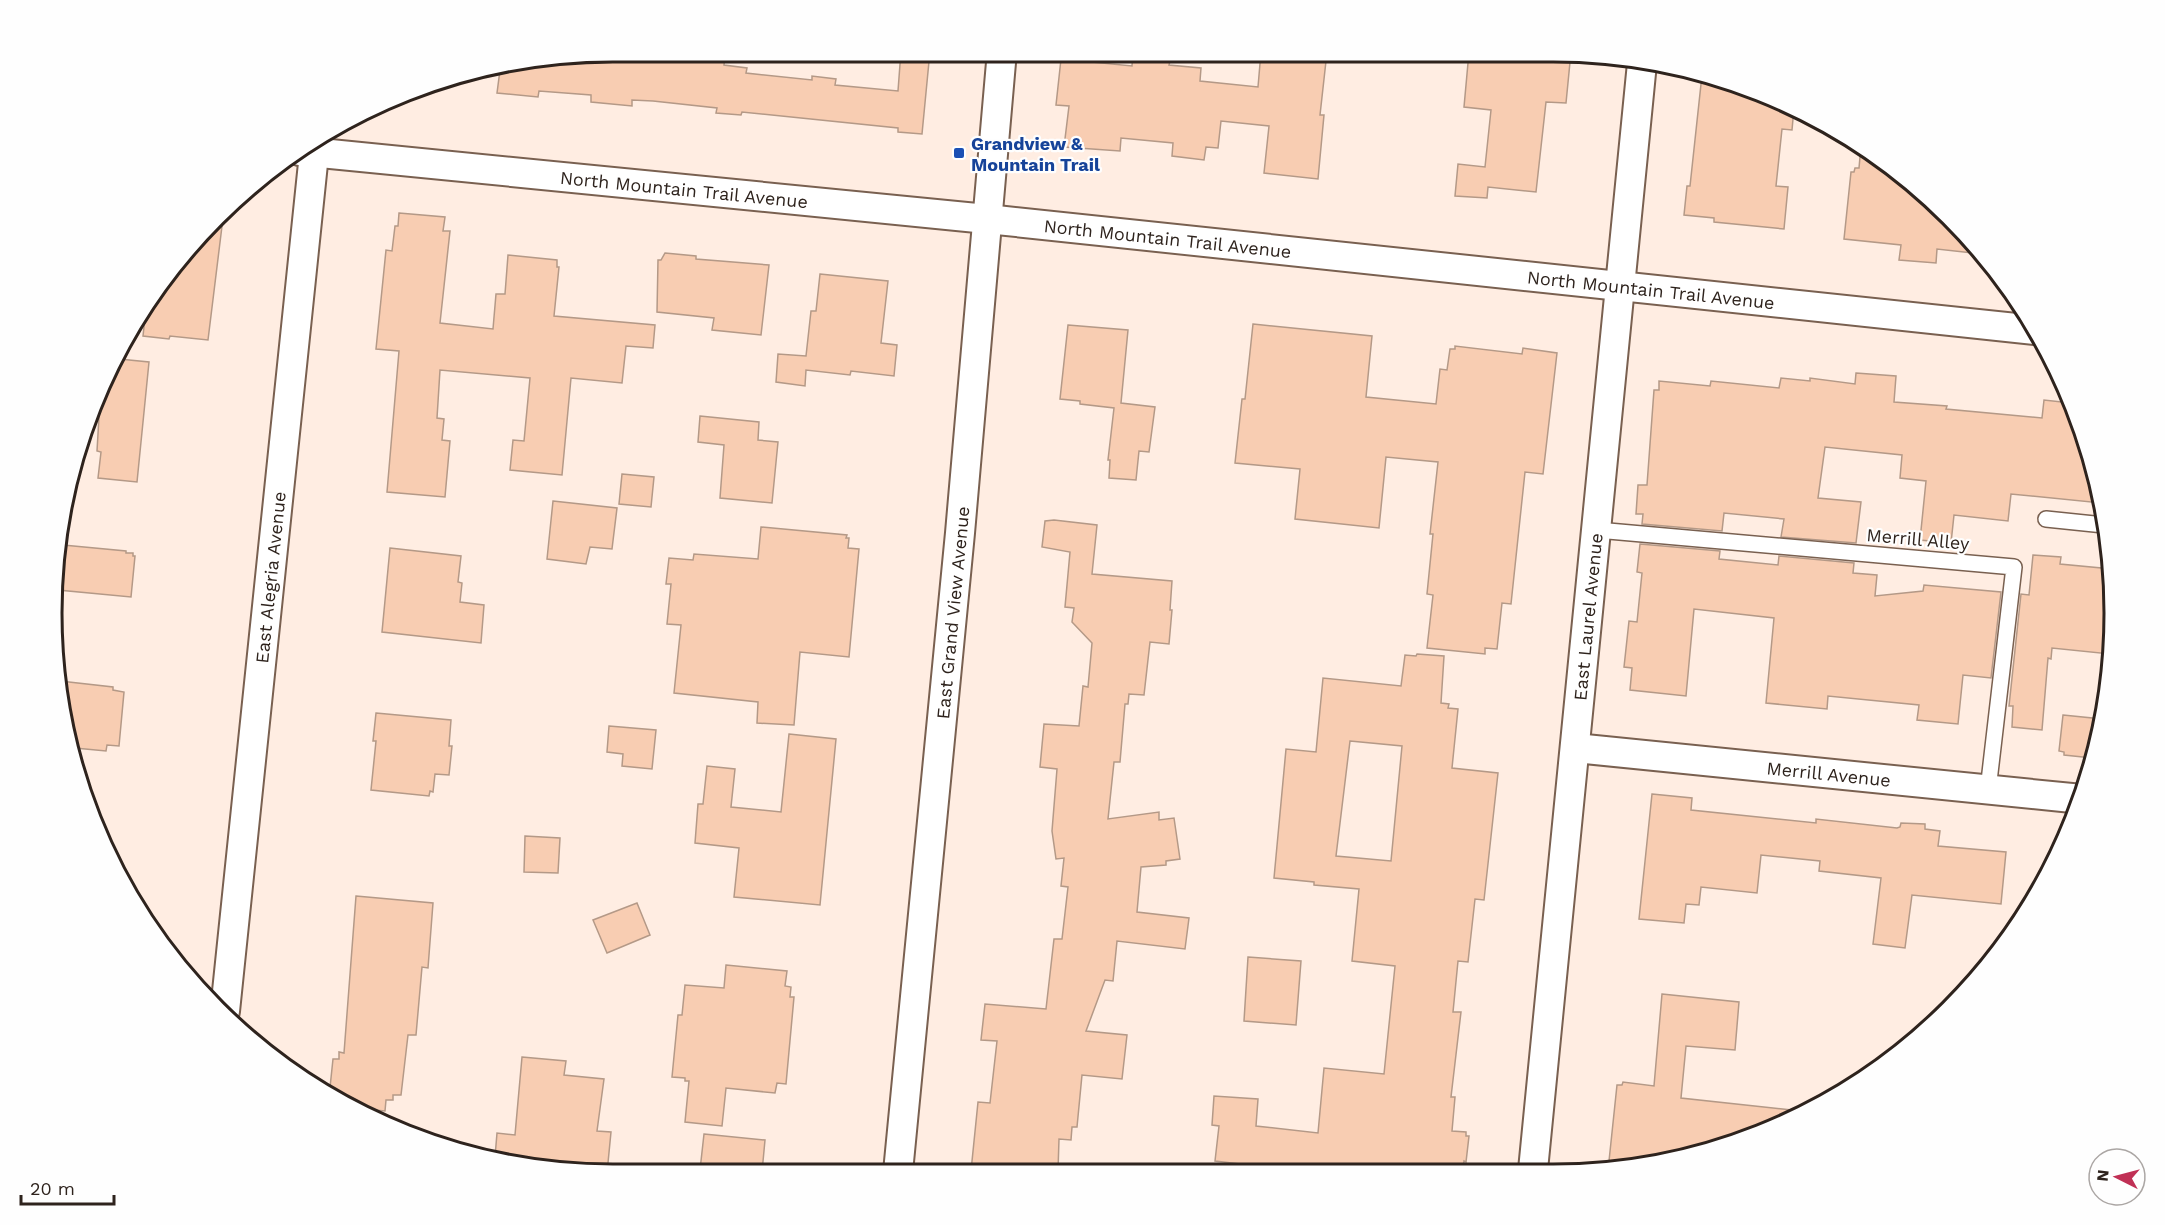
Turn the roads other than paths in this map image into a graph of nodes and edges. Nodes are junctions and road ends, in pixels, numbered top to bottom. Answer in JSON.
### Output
{"nodes":[{"id":1,"x":1001,"y":62,"type":"edge"},
{"id":2,"x":1641,"y":69,"type":"edge"},
{"id":3,"x":313,"y":149,"type":"edge"},
{"id":4,"x":309,"y":152,"type":"edge"},
{"id":5,"x":987,"y":219,"type":"junction"},
{"id":6,"x":1621,"y":285,"type":"junction"},
{"id":7,"x":2025,"y":329,"type":"edge"},
{"id":8,"x":2046,"y":519,"type":"dead end"},
{"id":9,"x":2096,"y":524,"type":"edge"},
{"id":10,"x":1597,"y":530,"type":"junction"},
{"id":11,"x":1575,"y":748,"type":"junction"},
{"id":12,"x":1988,"y":790,"type":"junction"},
{"id":13,"x":2071,"y":798,"type":"edge"},
{"id":14,"x":226,"y":1005,"type":"edge"},
{"id":15,"x":899,"y":1164,"type":"edge"},
{"id":16,"x":1534,"y":1164,"type":"edge"}],
"edges":[{"from":1,"to":5,"type":"street","name":"East Grand View Avenue"},
{"from":2,"to":6,"type":"street","name":"East Laurel Avenue"},
{"from":3,"to":5,"type":"street","name":"North Mountain Trail Avenue"},
{"from":4,"to":14,"type":"street","name":"East Alegria Avenue"},
{"from":5,"to":6,"type":"street","name":"North Mountain Trail Avenue"},
{"from":5,"to":15,"type":"street","name":"East Grand View Avenue"},
{"from":6,"to":7,"type":"street","name":"North Mountain Trail Avenue"},
{"from":6,"to":10,"type":"street","name":"East Laurel Avenue"},
{"from":8,"to":9,"type":"lane"},
{"from":10,"to":11,"type":"street","name":"East Laurel Avenue"},
{"from":10,"to":12,"type":"lane","name":"Merrill Alley"},
{"from":11,"to":12,"type":"street","name":"Merrill Avenue"},
{"from":11,"to":16,"type":"street","name":"East Laurel Avenue"},
{"from":12,"to":13,"type":"street","name":"Merrill Avenue"}]}
